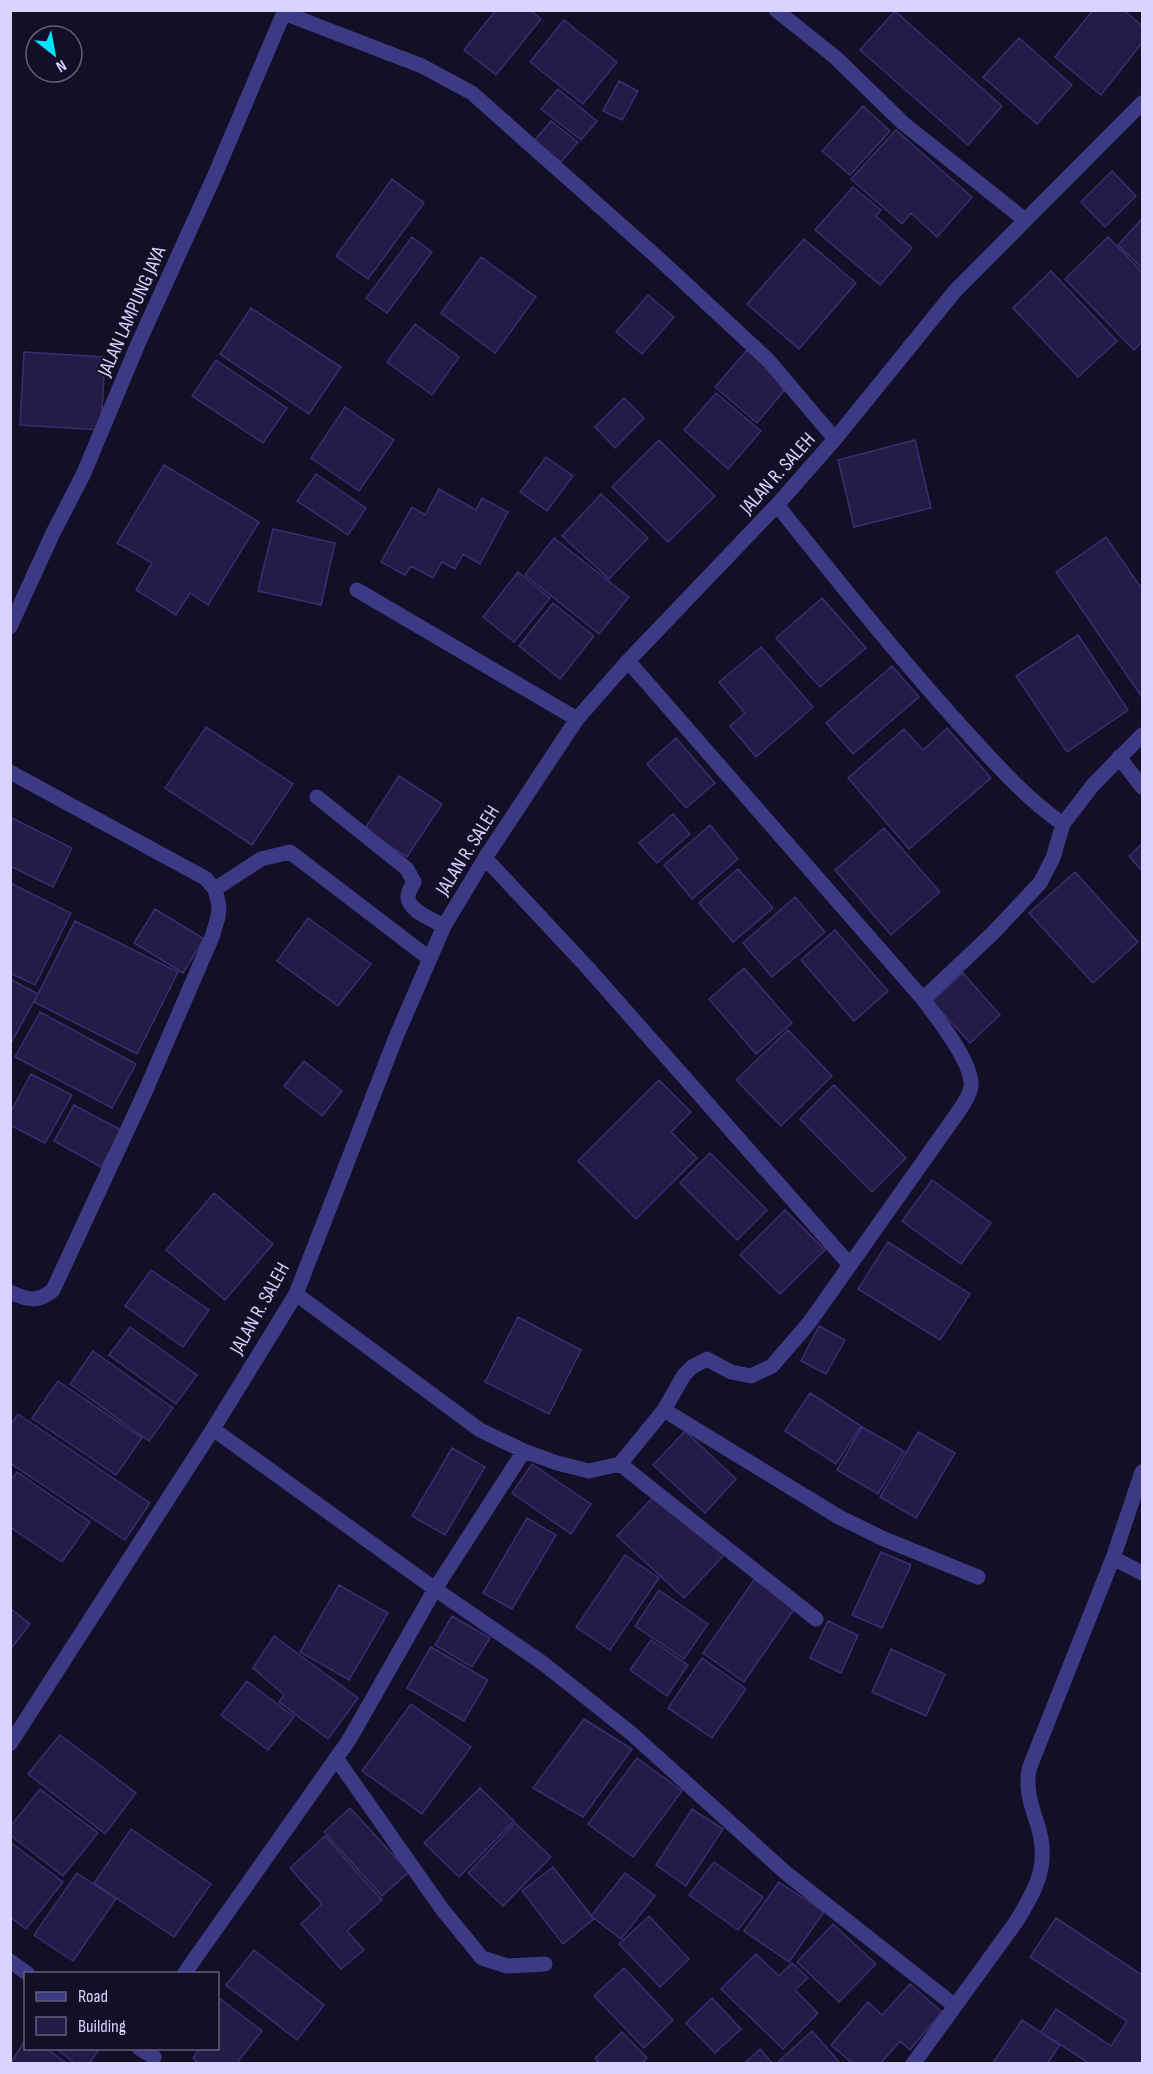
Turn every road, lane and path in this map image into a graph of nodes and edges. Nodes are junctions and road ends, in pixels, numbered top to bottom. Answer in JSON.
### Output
{"nodes":[{"id":1,"x":776,"y":10,"type":"edge"},
{"id":2,"x":285,"y":12,"type":"edge"},
{"id":3,"x":1143,"y":102,"type":"edge"},
{"id":4,"x":1025,"y":220,"type":"junction"},
{"id":5,"x":835,"y":439,"type":"junction"},
{"id":6,"x":777,"y":505,"type":"junction"},
{"id":7,"x":357,"y":590,"type":"dead end"},
{"id":8,"x":10,"y":627,"type":"edge"},
{"id":9,"x":628,"y":661,"type":"junction"},
{"id":10,"x":577,"y":719,"type":"junction"},
{"id":11,"x":1143,"y":735,"type":"edge"},
{"id":12,"x":1119,"y":757,"type":"junction"},
{"id":13,"x":10,"y":772,"type":"edge"},
{"id":14,"x":1143,"y":787,"type":"edge"},
{"id":15,"x":317,"y":797,"type":"dead end"},
{"id":16,"x":1063,"y":824,"type":"junction"},
{"id":17,"x":485,"y":858,"type":"junction"},
{"id":18,"x":215,"y":889,"type":"junction"},
{"id":19,"x":444,"y":926,"type":"junction"},
{"id":20,"x":430,"y":959,"type":"junction"},
{"id":21,"x":923,"y":999,"type":"junction"},
{"id":22,"x":850,"y":1265,"type":"junction"},
{"id":23,"x":10,"y":1292,"type":"edge"},
{"id":24,"x":296,"y":1294,"type":"junction"},
{"id":25,"x":664,"y":1410,"type":"junction"},
{"id":26,"x":213,"y":1429,"type":"junction"},
{"id":27,"x":524,"y":1451,"type":"junction"},
{"id":28,"x":620,"y":1464,"type":"junction"},
{"id":29,"x":1143,"y":1472,"type":"edge"},
{"id":30,"x":1113,"y":1558,"type":"junction"},
{"id":31,"x":1143,"y":1572,"type":"edge"},
{"id":32,"x":978,"y":1577,"type":"dead end"},
{"id":33,"x":435,"y":1589,"type":"junction"},
{"id":34,"x":816,"y":1619,"type":"dead end"},
{"id":35,"x":10,"y":1744,"type":"edge"},
{"id":36,"x":336,"y":1758,"type":"junction"},
{"id":37,"x":10,"y":1961,"type":"edge"},
{"id":38,"x":545,"y":1964,"type":"dead end"},
{"id":39,"x":25,"y":1972,"type":"edge"},
{"id":40,"x":185,"y":1972,"type":"edge"},
{"id":41,"x":955,"y":2006,"type":"junction"},
{"id":42,"x":913,"y":2064,"type":"edge"}],
"edges":[{"from":1,"to":4,"type":"street"},
{"from":2,"to":5,"type":"street"},
{"from":2,"to":8,"type":"street","name":"JALAN LAMPUNG JAYA"},
{"from":3,"to":4,"type":"street","name":"JALAN R. SALEH"},
{"from":4,"to":5,"type":"street","name":"JALAN R. SALEH"},
{"from":5,"to":6,"type":"street","name":"JALAN R. SALEH"},
{"from":6,"to":9,"type":"street","name":"JALAN R. SALEH"},
{"from":6,"to":16,"type":"street"},
{"from":7,"to":10,"type":"street"},
{"from":9,"to":10,"type":"street","name":"JALAN R. SALEH"},
{"from":9,"to":21,"type":"street"},
{"from":10,"to":17,"type":"street","name":"JALAN R. SALEH"},
{"from":11,"to":12,"type":"street"},
{"from":12,"to":14,"type":"street"},
{"from":12,"to":16,"type":"street"},
{"from":13,"to":18,"type":"street"},
{"from":15,"to":19,"type":"street"},
{"from":16,"to":21,"type":"street"},
{"from":17,"to":19,"type":"street","name":"JALAN R. SALEH"},
{"from":17,"to":22,"type":"street"},
{"from":18,"to":20,"type":"street"},
{"from":18,"to":23,"type":"street"},
{"from":19,"to":20,"type":"street","name":"JALAN R. SALEH"},
{"from":20,"to":24,"type":"street","name":"JALAN R. SALEH"},
{"from":21,"to":22,"type":"street"},
{"from":22,"to":25,"type":"street"},
{"from":24,"to":26,"type":"street","name":"JALAN R. SALEH"},
{"from":24,"to":27,"type":"street"},
{"from":25,"to":28,"type":"street"},
{"from":25,"to":32,"type":"street"},
{"from":26,"to":33,"type":"street"},
{"from":26,"to":35,"type":"street","name":"JALAN R. SALEH"},
{"from":27,"to":28,"type":"street"},
{"from":27,"to":33,"type":"street"},
{"from":28,"to":34,"type":"street"},
{"from":29,"to":30,"type":"street"},
{"from":30,"to":31,"type":"street"},
{"from":30,"to":41,"type":"street"},
{"from":33,"to":36,"type":"street"},
{"from":33,"to":41,"type":"street"},
{"from":36,"to":38,"type":"street"},
{"from":36,"to":40,"type":"street"},
{"from":37,"to":39,"type":"street"},
{"from":41,"to":42,"type":"street"}]}
